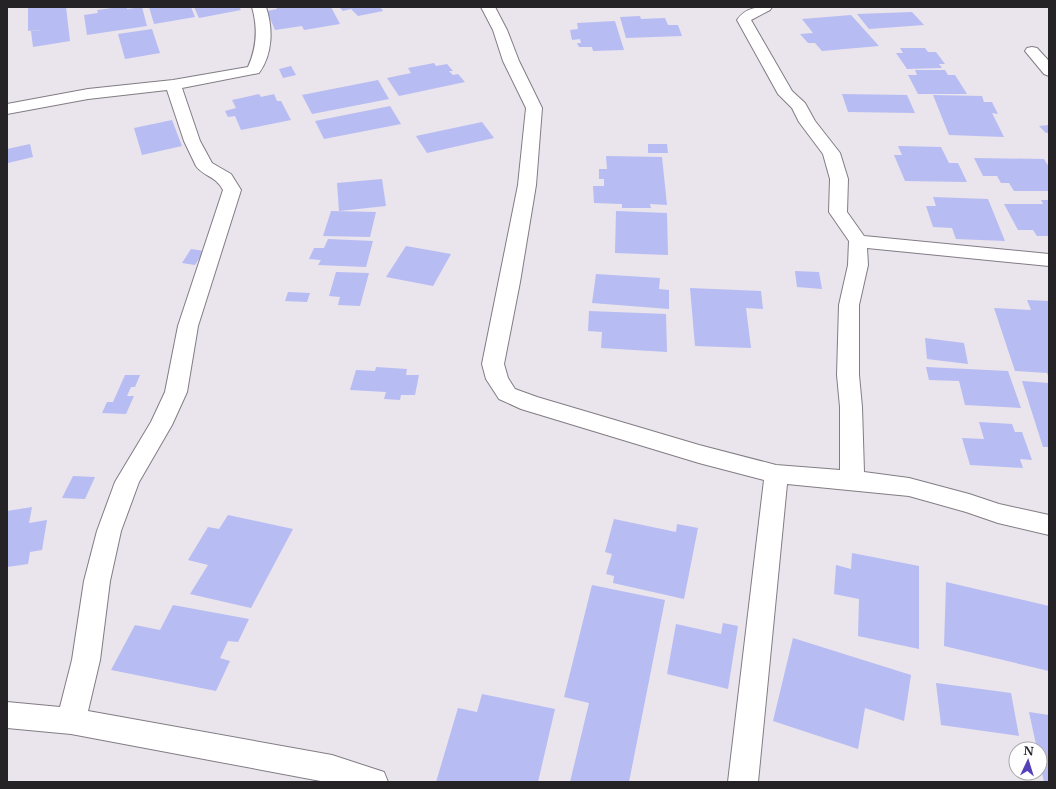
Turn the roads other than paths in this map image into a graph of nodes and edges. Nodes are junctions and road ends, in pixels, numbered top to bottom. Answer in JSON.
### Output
{"nodes":[{"id":1,"x":259,"y":7,"type":"edge"},
{"id":2,"x":488,"y":7,"type":"edge"},
{"id":3,"x":765,"y":7,"type":"edge"},
{"id":4,"x":1032,"y":51,"type":"dead end"},
{"id":5,"x":1049,"y":71,"type":"edge"},
{"id":6,"x":173,"y":85,"type":"junction"},
{"id":7,"x":7,"y":109,"type":"edge"},
{"id":8,"x":858,"y":241,"type":"junction"},
{"id":9,"x":1049,"y":260,"type":"edge"},
{"id":10,"x":776,"y":474,"type":"junction"},
{"id":11,"x":852,"y":480,"type":"junction"},
{"id":12,"x":1049,"y":525,"type":"edge"},
{"id":13,"x":7,"y":715,"type":"edge"},
{"id":14,"x":71,"y":721,"type":"junction"},
{"id":15,"x":373,"y":782,"type":"edge"},
{"id":16,"x":743,"y":782,"type":"edge"}],
"edges":[{"from":1,"to":6,"type":"street"},
{"from":2,"to":10,"type":"street"},
{"from":3,"to":8,"type":"street"},
{"from":4,"to":5,"type":"street"},
{"from":6,"to":7,"type":"street"},
{"from":6,"to":14,"type":"street"},
{"from":8,"to":9,"type":"street"},
{"from":8,"to":11,"type":"street"},
{"from":10,"to":11,"type":"street"},
{"from":10,"to":16,"type":"street"},
{"from":11,"to":12,"type":"street"},
{"from":13,"to":14,"type":"street"},
{"from":14,"to":15,"type":"street"}]}
